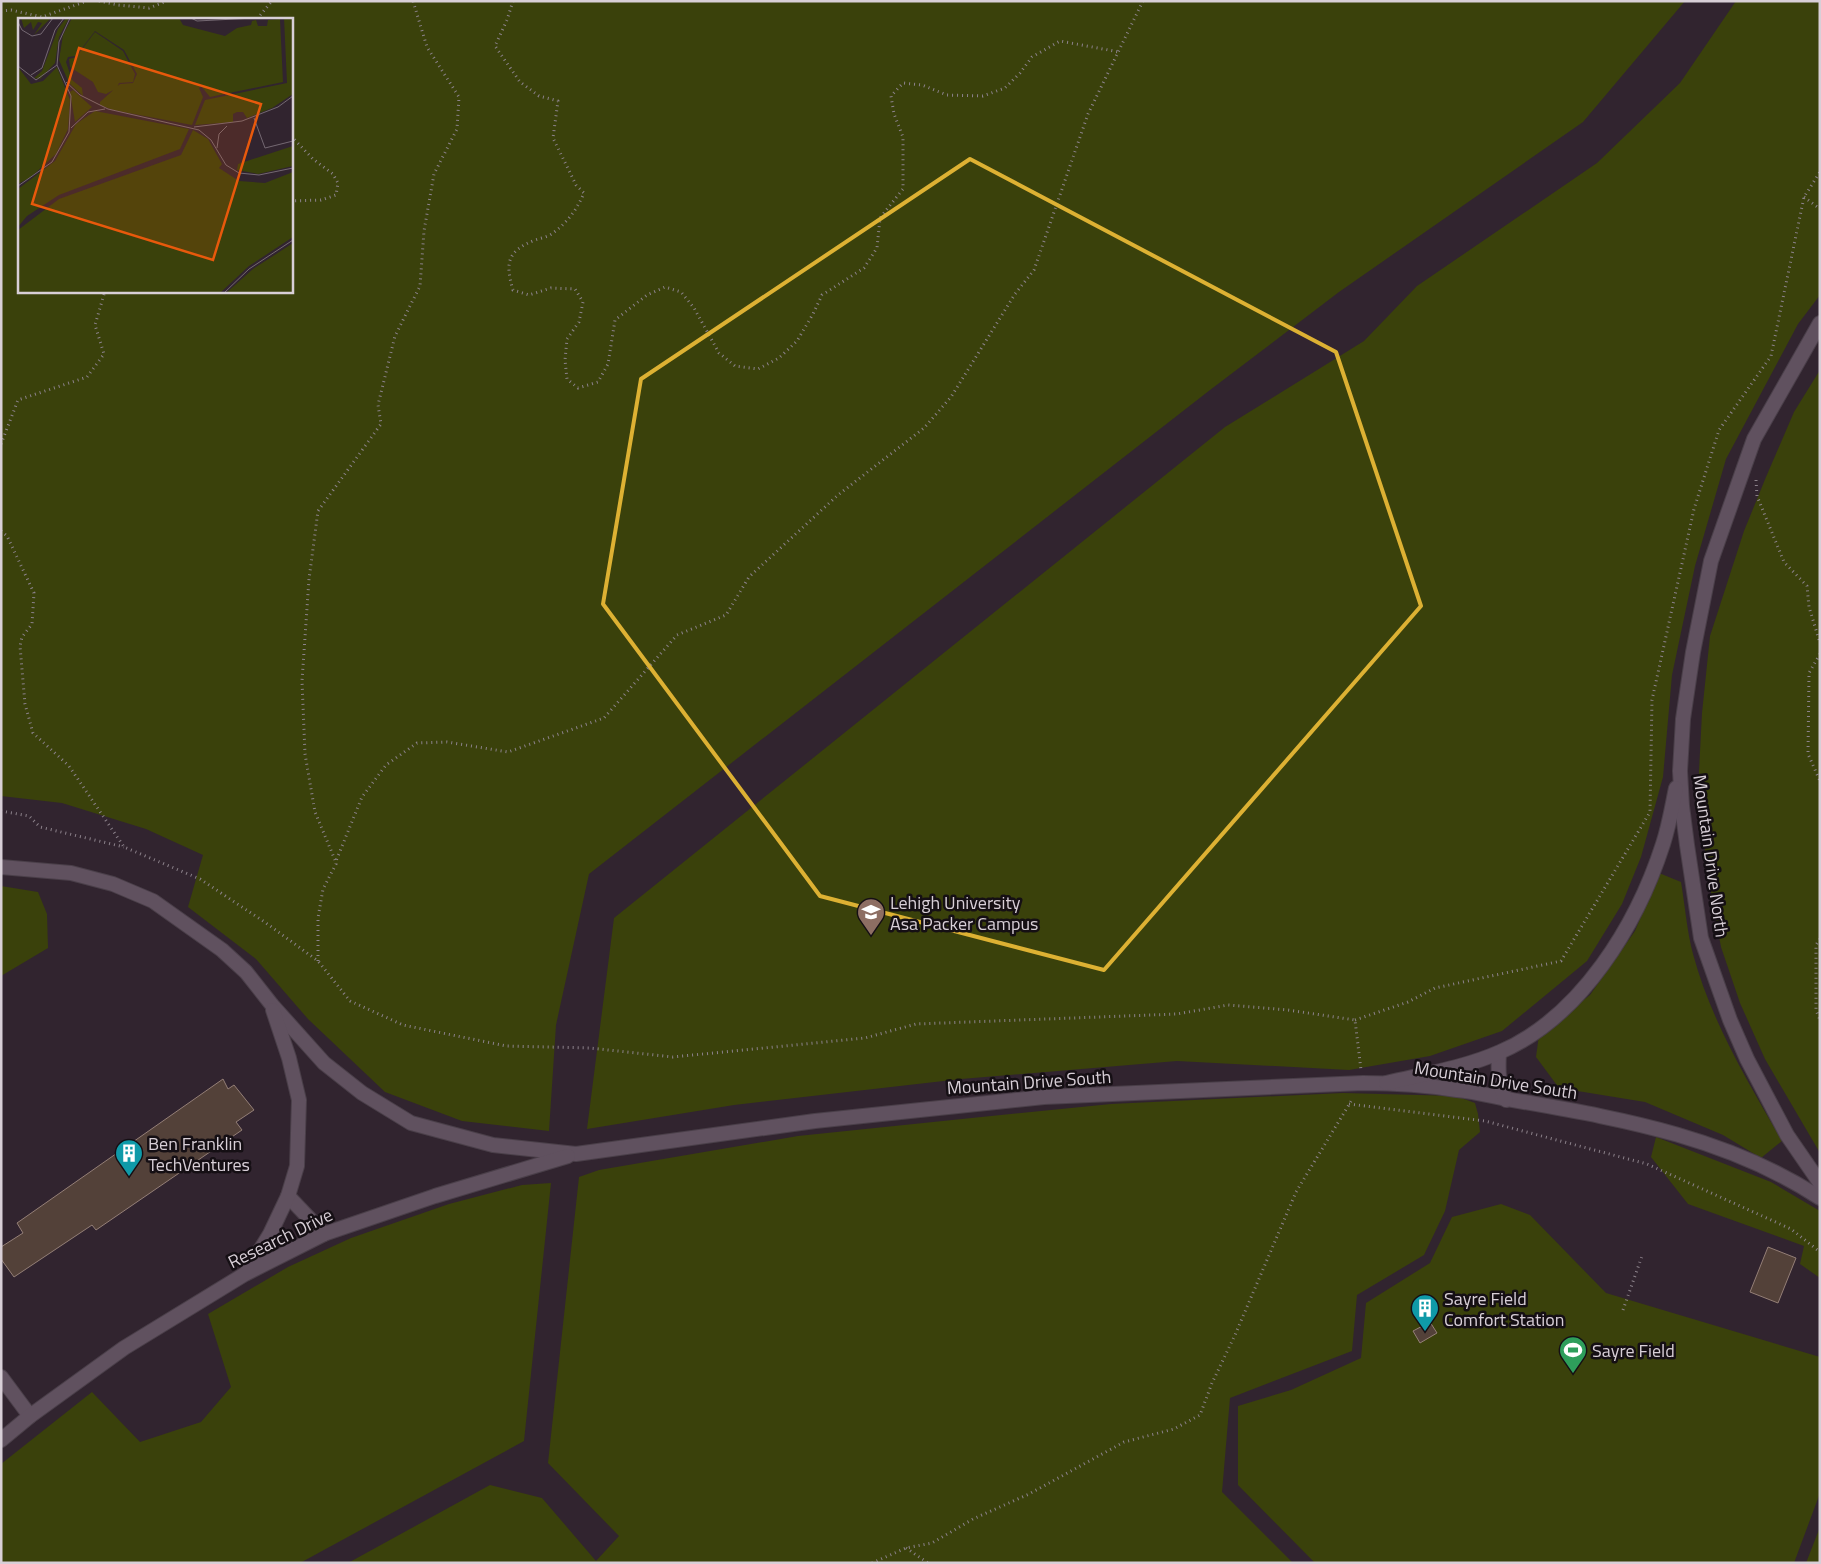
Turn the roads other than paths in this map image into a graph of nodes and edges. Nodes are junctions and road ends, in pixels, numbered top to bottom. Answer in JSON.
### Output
{"nodes":[{"id":1,"x":1820,"y":323,"type":"edge"},
{"id":2,"x":1680,"y":771,"type":"junction"},
{"id":3,"x":1,"y":867,"type":"edge"},
{"id":4,"x":272,"y":1005,"type":"junction"},
{"id":5,"x":1499,"y":1053,"type":"junction"},
{"id":6,"x":1386,"y":1083,"type":"junction"},
{"id":7,"x":1506,"y":1100,"type":"junction"},
{"id":8,"x":576,"y":1154,"type":"junction"},
{"id":9,"x":1820,"y":1183,"type":"edge"},
{"id":10,"x":288,"y":1196,"type":"junction"},
{"id":11,"x":1820,"y":1198,"type":"edge"},
{"id":12,"x":324,"y":1234,"type":"junction"},
{"id":13,"x":245,"y":1274,"type":"junction"},
{"id":14,"x":1,"y":1377,"type":"edge"},
{"id":15,"x":30,"y":1416,"type":"junction"},
{"id":16,"x":1,"y":1440,"type":"edge"}],
"edges":[{"from":1,"to":2,"type":"street","name":"Mountain Drive North"},
{"from":2,"to":5,"type":"street"},
{"from":2,"to":9,"type":"street","name":"Mountain Drive North"},
{"from":3,"to":4,"type":"street","name":"Mountain Drive South"},
{"from":4,"to":8,"type":"street","name":"Mountain Drive South"},
{"from":4,"to":10,"type":"street","name":"Mountain Drive South"},
{"from":5,"to":6,"type":"street"},
{"from":5,"to":7,"type":"street"},
{"from":6,"to":7,"type":"street","name":"Mountain Drive South"},
{"from":6,"to":8,"type":"street","name":"Mountain Drive South"},
{"from":7,"to":11,"type":"street","name":"Mountain Drive South"},
{"from":8,"to":12,"type":"street","name":"Research Drive"},
{"from":10,"to":12,"type":"street"},
{"from":10,"to":13,"type":"street","name":"Mountain Drive South"},
{"from":12,"to":13,"type":"street","name":"Research Drive"},
{"from":13,"to":15,"type":"street","name":"Research Drive"},
{"from":14,"to":15,"type":"street"},
{"from":15,"to":16,"type":"street","name":"Research Drive"}]}
